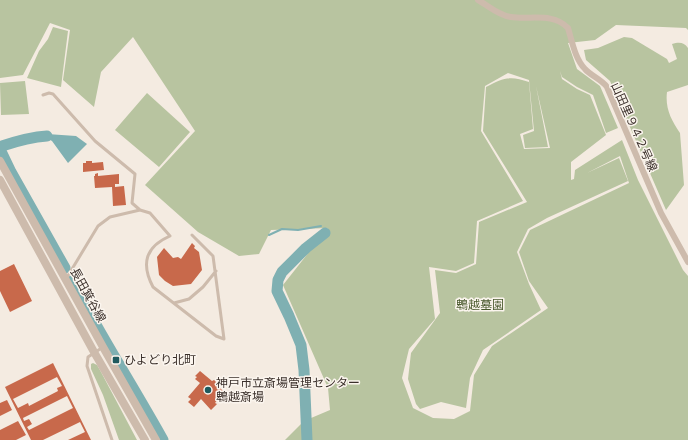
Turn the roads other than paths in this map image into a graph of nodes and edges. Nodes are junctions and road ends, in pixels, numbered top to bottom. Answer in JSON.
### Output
{"nodes":[{"id":1,"x":478,"y":0,"type":"edge"},
{"id":2,"x":44,"y":95,"type":"dead end"},
{"id":3,"x":0,"y":161,"type":"edge"},
{"id":4,"x":0,"y":180,"type":"edge"},
{"id":5,"x":140,"y":210,"type":"junction"},
{"id":6,"x":192,"y":235,"type":"dead end"},
{"id":7,"x":688,"y":262,"type":"edge"},
{"id":8,"x":216,"y":271,"type":"junction"},
{"id":9,"x":66,"y":280,"type":"junction"},
{"id":10,"x":174,"y":303,"type":"junction"},
{"id":11,"x":102,"y":346,"type":"junction"},
{"id":12,"x":94,"y":352,"type":"junction"},
{"id":13,"x":112,"y":440,"type":"edge"},
{"id":14,"x":145,"y":440,"type":"edge"},
{"id":15,"x":156,"y":440,"type":"edge"}],
"edges":[{"from":1,"to":7,"type":"street","name":"山田里９４２号線"},
{"from":2,"to":5,"type":"lane"},
{"from":3,"to":9,"type":"street","name":"長田箕谷線"},
{"from":4,"to":12,"type":"street","name":"長田箕谷線"},
{"from":5,"to":9,"type":"lane"},
{"from":5,"to":10,"type":"lane"},
{"from":6,"to":8,"type":"lane"},
{"from":8,"to":10,"type":"lane"},
{"from":8,"to":10,"type":"lane"},
{"from":9,"to":11,"type":"street","name":"長田箕谷線"},
{"from":11,"to":12,"type":"lane"},
{"from":11,"to":15,"type":"street","name":"長田箕谷線"},
{"from":12,"to":13,"type":"lane"},
{"from":12,"to":14,"type":"street","name":"長田箕谷線"}]}
